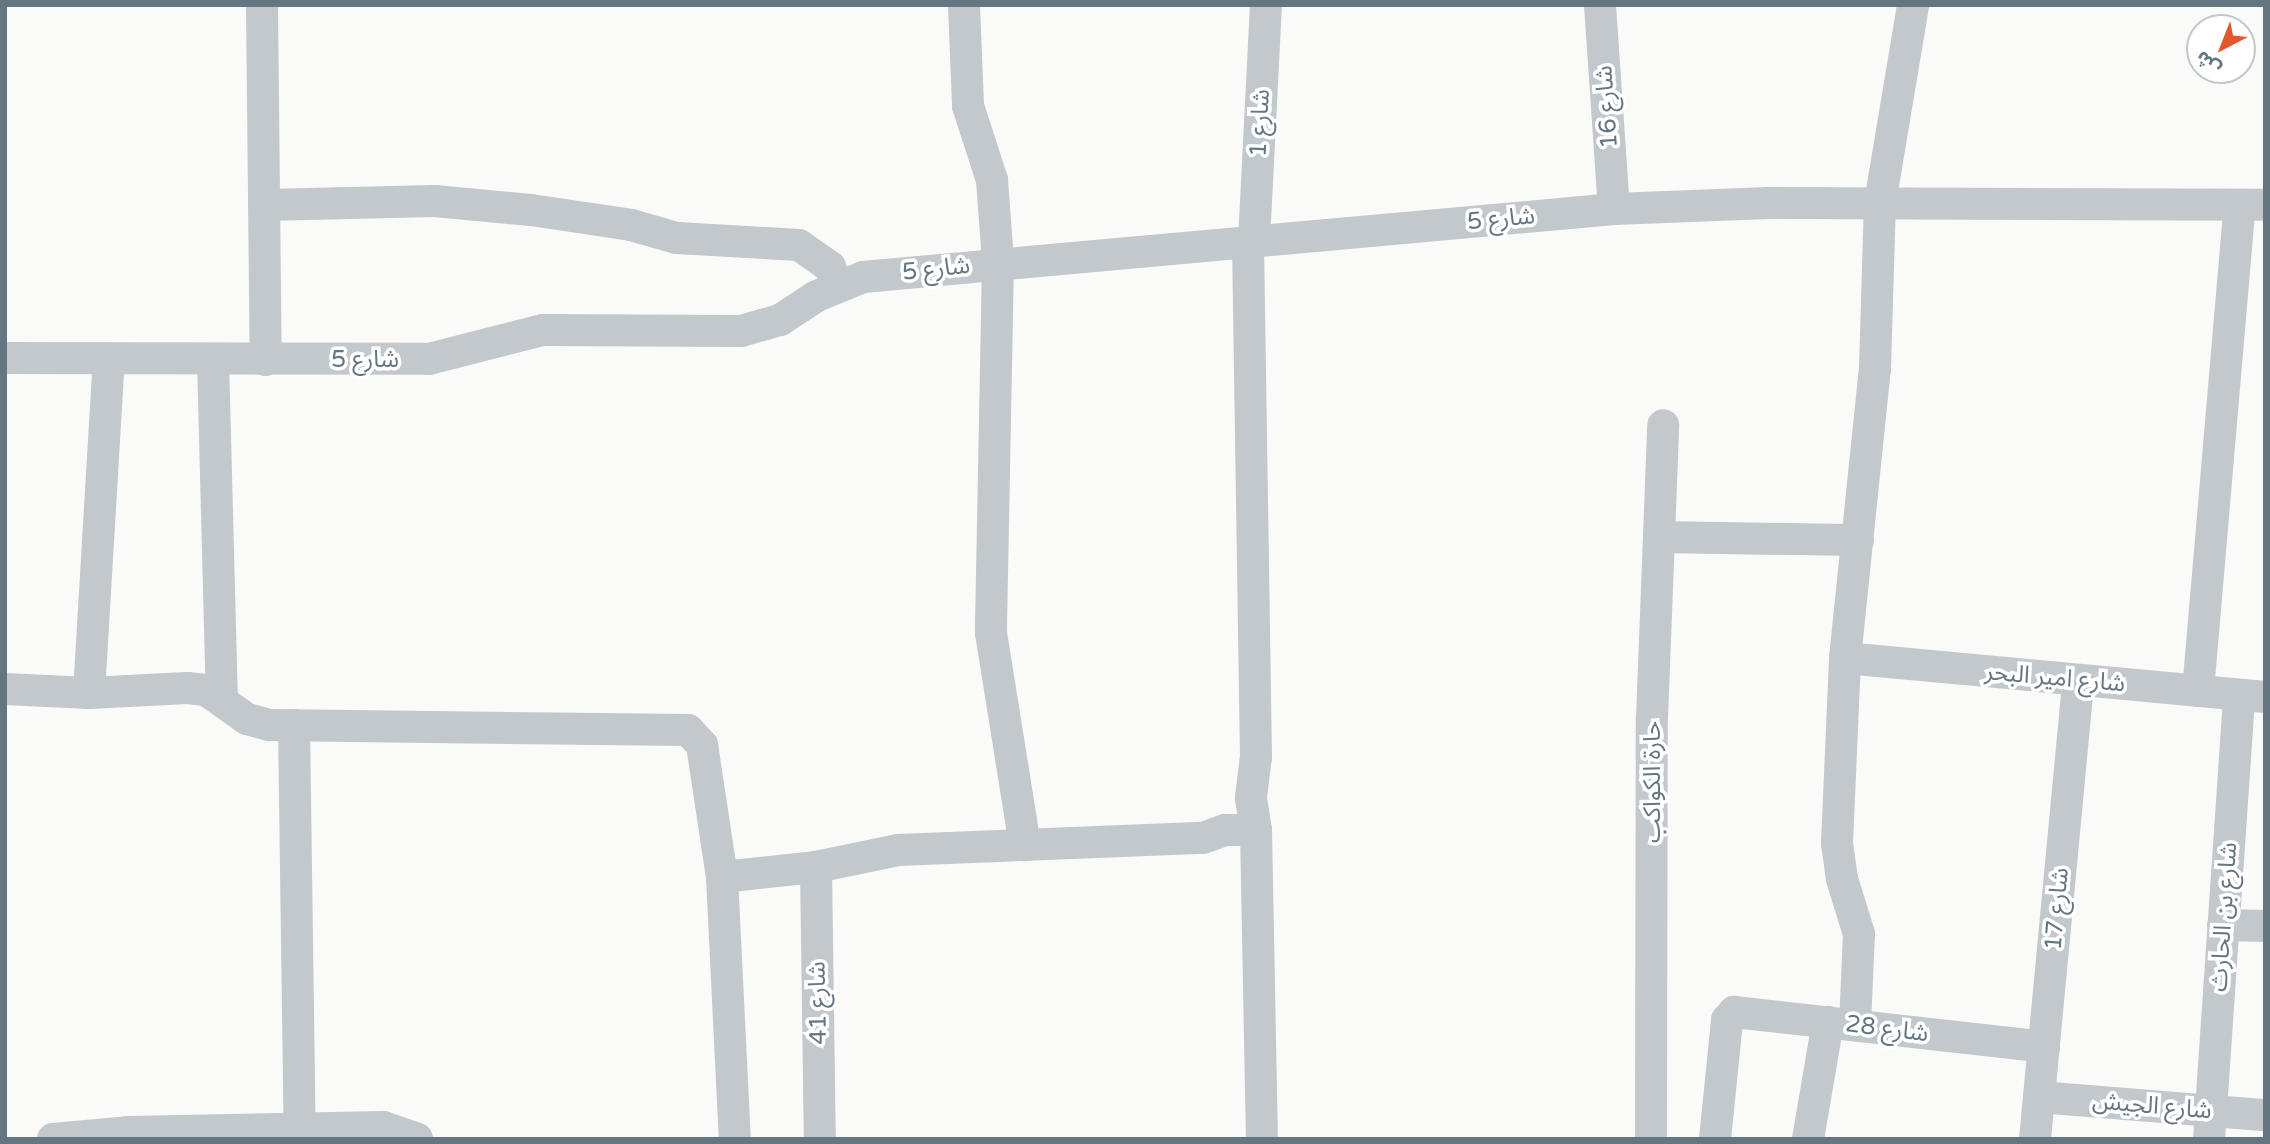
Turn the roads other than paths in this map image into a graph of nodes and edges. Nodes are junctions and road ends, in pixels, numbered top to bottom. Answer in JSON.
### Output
{"nodes":[{"id":1,"x":262,"y":5,"type":"edge"},
{"id":2,"x":964,"y":5,"type":"edge"},
{"id":3,"x":1266,"y":5,"type":"edge"},
{"id":4,"x":1600,"y":5,"type":"edge"},
{"id":5,"x":1913,"y":5,"type":"edge"},
{"id":6,"x":1881,"y":203,"type":"junction"},
{"id":7,"x":264,"y":205,"type":"junction"},
{"id":8,"x":2252,"y":206,"type":"edge"},
{"id":9,"x":1614,"y":209,"type":"junction"},
{"id":10,"x":1251,"y":242,"type":"junction"},
{"id":11,"x":998,"y":262,"type":"junction"},
{"id":12,"x":837,"y":286,"type":"junction"},
{"id":13,"x":5,"y":358,"type":"edge"},
{"id":14,"x":109,"y":360,"type":"junction"},
{"id":15,"x":214,"y":360,"type":"junction"},
{"id":16,"x":265,"y":360,"type":"junction"},
{"id":17,"x":1663,"y":425,"type":"dead end"},
{"id":18,"x":1659,"y":537,"type":"junction"},
{"id":19,"x":1858,"y":540,"type":"junction"},
{"id":20,"x":1845,"y":658,"type":"junction"},
{"id":21,"x":2078,"y":680,"type":"junction"},
{"id":22,"x":5,"y":689,"type":"edge"},
{"id":23,"x":2198,"y":691,"type":"junction"},
{"id":24,"x":89,"y":693,"type":"junction"},
{"id":25,"x":2252,"y":696,"type":"edge"},
{"id":26,"x":222,"y":698,"type":"junction"},
{"id":27,"x":294,"y":724,"type":"junction"},
{"id":28,"x":1256,"y":830,"type":"junction"},
{"id":29,"x":1025,"y":845,"type":"junction"},
{"id":30,"x":816,"y":867,"type":"junction"},
{"id":31,"x":722,"y":877,"type":"junction"},
{"id":32,"x":2223,"y":925,"type":"junction"},
{"id":33,"x":2265,"y":926,"type":"edge"},
{"id":34,"x":1842,"y":1024,"type":"junction"},
{"id":35,"x":2044,"y":1047,"type":"junction"},
{"id":36,"x":2039,"y":1097,"type":"junction"},
{"id":37,"x":2265,"y":1115,"type":"edge"},
{"id":38,"x":2210,"y":1125,"type":"edge"},
{"id":39,"x":300,"y":1131,"type":"junction"},
{"id":40,"x":53,"y":1139,"type":"edge"},
{"id":41,"x":417,"y":1139,"type":"edge"},
{"id":42,"x":735,"y":1139,"type":"edge"},
{"id":43,"x":820,"y":1139,"type":"edge"},
{"id":44,"x":1262,"y":1139,"type":"edge"},
{"id":45,"x":1651,"y":1139,"type":"edge"},
{"id":46,"x":1715,"y":1139,"type":"edge"},
{"id":47,"x":1808,"y":1139,"type":"edge"},
{"id":48,"x":2035,"y":1139,"type":"edge"}],
"edges":[{"from":1,"to":7,"type":"street"},
{"from":2,"to":11,"type":"street"},
{"from":3,"to":10,"type":"street","name":"شارع 1"},
{"from":4,"to":9,"type":"street","name":"شارع 16"},
{"from":5,"to":6,"type":"street"},
{"from":6,"to":8,"type":"street","name":"شارع 5"},
{"from":6,"to":9,"type":"street","name":"شارع 5"},
{"from":6,"to":19,"type":"street"},
{"from":7,"to":12,"type":"street"},
{"from":7,"to":16,"type":"street"},
{"from":8,"to":23,"type":"street"},
{"from":9,"to":10,"type":"street","name":"شارع 5"},
{"from":10,"to":11,"type":"street","name":"شارع 5"},
{"from":10,"to":28,"type":"street","name":"شارع 1"},
{"from":11,"to":12,"type":"street","name":"شارع 5"},
{"from":11,"to":29,"type":"street"},
{"from":12,"to":16,"type":"street","name":"شارع 5"},
{"from":13,"to":14,"type":"street","name":"شارع 5"},
{"from":14,"to":15,"type":"street","name":"شارع 5"},
{"from":14,"to":24,"type":"street"},
{"from":15,"to":16,"type":"street","name":"شارع 5"},
{"from":15,"to":26,"type":"street"},
{"from":17,"to":18,"type":"street","name":"حارة الكواكب"},
{"from":18,"to":19,"type":"street"},
{"from":18,"to":45,"type":"street","name":"حارة الكواكب"},
{"from":19,"to":20,"type":"street"},
{"from":20,"to":21,"type":"street","name":"شارع امير البحر"},
{"from":20,"to":34,"type":"street"},
{"from":21,"to":23,"type":"street","name":"شارع امير البحر"},
{"from":21,"to":35,"type":"street","name":"شارع 17"},
{"from":22,"to":24,"type":"street"},
{"from":23,"to":25,"type":"street","name":"شارع امير البحر"},
{"from":24,"to":26,"type":"street"},
{"from":25,"to":32,"type":"street","name":"شارع بن الحارث"},
{"from":26,"to":27,"type":"street"},
{"from":27,"to":31,"type":"street"},
{"from":27,"to":39,"type":"street"},
{"from":28,"to":29,"type":"street"},
{"from":28,"to":44,"type":"street","name":"شارع 1"},
{"from":29,"to":30,"type":"street"},
{"from":30,"to":31,"type":"street"},
{"from":30,"to":43,"type":"street","name":"شارع 41"},
{"from":31,"to":42,"type":"street"},
{"from":32,"to":33,"type":"street"},
{"from":32,"to":38,"type":"street","name":"شارع بن الحارث"},
{"from":34,"to":35,"type":"street","name":"شارع 28"},
{"from":34,"to":46,"type":"street","name":"شارع 28"},
{"from":34,"to":47,"type":"street"},
{"from":35,"to":36,"type":"street","name":"شارع 17"},
{"from":36,"to":38,"type":"street","name":"شارع الجيش"},
{"from":36,"to":48,"type":"street","name":"شارع 17"},
{"from":37,"to":38,"type":"street","name":"شارع الجيش"},
{"from":39,"to":40,"type":"street"},
{"from":39,"to":41,"type":"street"}]}
